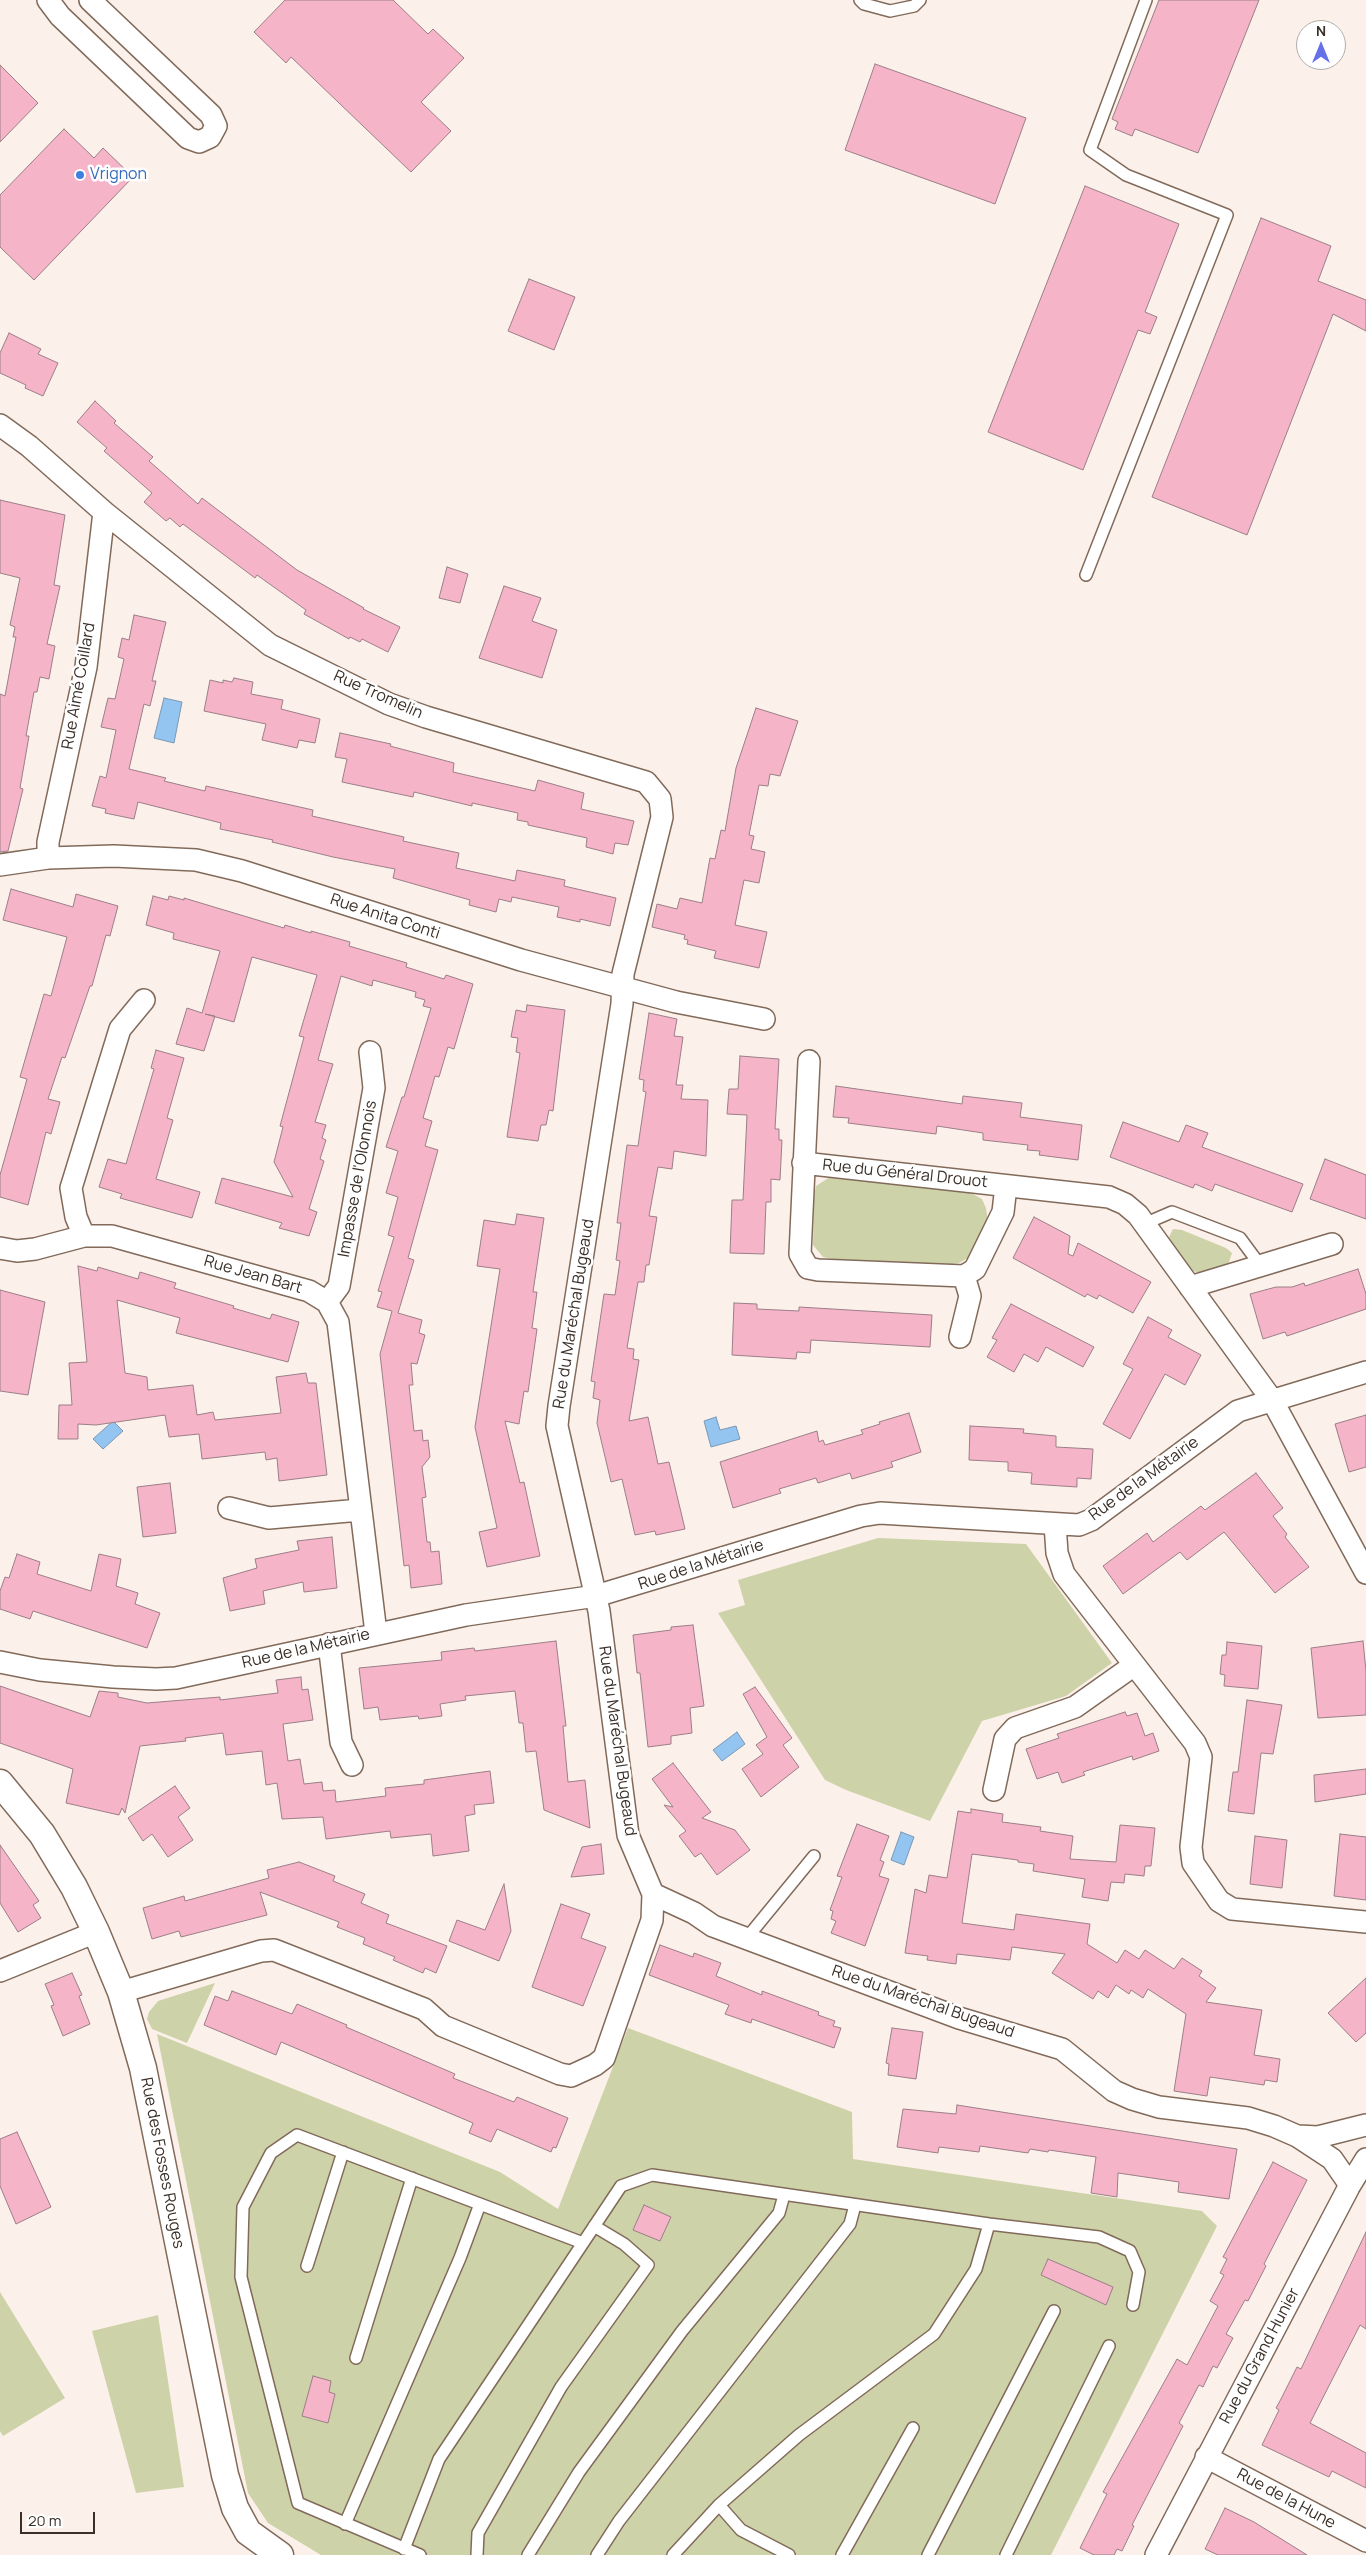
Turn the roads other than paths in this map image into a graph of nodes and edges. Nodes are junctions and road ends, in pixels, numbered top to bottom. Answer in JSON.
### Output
{"nodes":[{"id":1,"x":48,"y":0,"type":"edge"},
{"id":2,"x":90,"y":0,"type":"edge"},
{"id":3,"x":860,"y":0,"type":"edge"},
{"id":4,"x":920,"y":0,"type":"edge"},
{"id":5,"x":1146,"y":0,"type":"edge"},
{"id":6,"x":0,"y":425,"type":"edge"},
{"id":7,"x":104,"y":512,"type":"junction"},
{"id":8,"x":1086,"y":575,"type":"dead end"},
{"id":9,"x":48,"y":858,"type":"junction"},
{"id":10,"x":0,"y":865,"type":"edge"},
{"id":11,"x":622,"y":988,"type":"junction"},
{"id":12,"x":144,"y":1000,"type":"dead end"},
{"id":13,"x":764,"y":1019,"type":"dead end"},
{"id":14,"x":370,"y":1052,"type":"dead end"},
{"id":15,"x":808,"y":1060,"type":"dead end"},
{"id":16,"x":803,"y":1163,"type":"junction"},
{"id":17,"x":1006,"y":1186,"type":"junction"},
{"id":18,"x":1144,"y":1224,"type":"junction"},
{"id":19,"x":84,"y":1236,"type":"junction"},
{"id":20,"x":1332,"y":1244,"type":"dead end"},
{"id":21,"x":0,"y":1248,"type":"edge"},
{"id":22,"x":1260,"y":1266,"type":"junction"},
{"id":23,"x":964,"y":1276,"type":"junction"},
{"id":24,"x":1190,"y":1287,"type":"junction"},
{"id":25,"x":327,"y":1302,"type":"junction"},
{"id":26,"x":960,"y":1337,"type":"dead end"},
{"id":27,"x":1366,"y":1372,"type":"edge"},
{"id":28,"x":1272,"y":1400,"type":"junction"},
{"id":29,"x":228,"y":1508,"type":"dead end"},
{"id":30,"x":360,"y":1510,"type":"junction"},
{"id":31,"x":1055,"y":1524,"type":"junction"},
{"id":32,"x":1366,"y":1572,"type":"edge"},
{"id":33,"x":596,"y":1596,"type":"junction"},
{"id":34,"x":376,"y":1633,"type":"junction"},
{"id":35,"x":329,"y":1644,"type":"junction"},
{"id":36,"x":0,"y":1662,"type":"edge"},
{"id":37,"x":1133,"y":1666,"type":"junction"},
{"id":38,"x":352,"y":1765,"type":"dead end"},
{"id":39,"x":0,"y":1782,"type":"edge"},
{"id":40,"x":994,"y":1790,"type":"dead end"},
{"id":41,"x":814,"y":1856,"type":"dead end"},
{"id":42,"x":653,"y":1894,"type":"junction"},
{"id":43,"x":1366,"y":1922,"type":"edge"},
{"id":44,"x":96,"y":1932,"type":"junction"},
{"id":45,"x":746,"y":1939,"type":"junction"},
{"id":46,"x":0,"y":1971,"type":"edge"},
{"id":47,"x":121,"y":1992,"type":"junction"},
{"id":48,"x":1366,"y":2124,"type":"edge"},
{"id":49,"x":1297,"y":2136,"type":"junction"},
{"id":50,"x":343,"y":2152,"type":"junction"},
{"id":51,"x":1366,"y":2159,"type":"edge"},
{"id":52,"x":412,"y":2178,"type":"junction"},
{"id":53,"x":1350,"y":2185,"type":"junction"},
{"id":54,"x":784,"y":2195,"type":"junction"},
{"id":55,"x":480,"y":2204,"type":"junction"},
{"id":56,"x":855,"y":2205,"type":"junction"},
{"id":57,"x":989,"y":2224,"type":"junction"},
{"id":58,"x":594,"y":2226,"type":"junction"},
{"id":59,"x":583,"y":2243,"type":"junction"},
{"id":60,"x":308,"y":2266,"type":"dead end"},
{"id":61,"x":1133,"y":2305,"type":"dead end"},
{"id":62,"x":1054,"y":2311,"type":"dead end"},
{"id":63,"x":1109,"y":2346,"type":"dead end"},
{"id":64,"x":356,"y":2358,"type":"dead end"},
{"id":65,"x":913,"y":2428,"type":"dead end"},
{"id":66,"x":1206,"y":2458,"type":"junction"},
{"id":67,"x":719,"y":2505,"type":"junction"},
{"id":68,"x":345,"y":2524,"type":"junction"},
{"id":69,"x":1366,"y":2541,"type":"edge"},
{"id":70,"x":404,"y":2549,"type":"junction"},
{"id":71,"x":280,"y":2555,"type":"edge"},
{"id":72,"x":420,"y":2555,"type":"edge"},
{"id":73,"x":477,"y":2555,"type":"edge"},
{"id":74,"x":528,"y":2555,"type":"edge"},
{"id":75,"x":597,"y":2555,"type":"edge"},
{"id":76,"x":673,"y":2555,"type":"edge"},
{"id":77,"x":789,"y":2555,"type":"edge"},
{"id":78,"x":842,"y":2555,"type":"edge"},
{"id":79,"x":928,"y":2555,"type":"edge"},
{"id":80,"x":1006,"y":2555,"type":"edge"},
{"id":81,"x":1156,"y":2555,"type":"edge"}],
"edges":[{"from":1,"to":2,"type":"street"},
{"from":3,"to":4,"type":"lane"},
{"from":5,"to":8,"type":"lane"},
{"from":6,"to":7,"type":"street","name":"Rue Tromelin"},
{"from":7,"to":9,"type":"street","name":"Rue Aimé Coillard"},
{"from":7,"to":11,"type":"street","name":"Rue Tromelin"},
{"from":9,"to":10,"type":"street","name":"Rue Anita Conti"},
{"from":9,"to":11,"type":"street","name":"Rue Anita Conti"},
{"from":11,"to":13,"type":"street","name":"Rue Anita Conti"},
{"from":11,"to":33,"type":"street","name":"Rue du Maréchal Bugeaud"},
{"from":12,"to":19,"type":"street"},
{"from":14,"to":25,"type":"street","name":"Impasse de l'Olonnois"},
{"from":15,"to":16,"type":"street","name":"Rue du Général Drouot"},
{"from":16,"to":17,"type":"street","name":"Rue du Général Drouot"},
{"from":16,"to":23,"type":"street","name":"Rue du Général Drouot"},
{"from":17,"to":18,"type":"street","name":"Rue du Général Drouot"},
{"from":17,"to":23,"type":"street","name":"Rue du Général Drouot"},
{"from":18,"to":22,"type":"lane"},
{"from":18,"to":24,"type":"street","name":"Rue du Général Drouot"},
{"from":19,"to":21,"type":"street","name":"Rue Jean Bart"},
{"from":19,"to":25,"type":"street","name":"Rue Jean Bart"},
{"from":20,"to":22,"type":"street"},
{"from":22,"to":24,"type":"street"},
{"from":23,"to":26,"type":"street"},
{"from":24,"to":28,"type":"street","name":"Rue du Général Drouot"},
{"from":25,"to":30,"type":"street"},
{"from":27,"to":28,"type":"street","name":"Rue de la Métairie"},
{"from":28,"to":31,"type":"street","name":"Rue de la Métairie"},
{"from":28,"to":32,"type":"street","name":"Rue du Général Drouot"},
{"from":29,"to":30,"type":"street"},
{"from":30,"to":34,"type":"street"},
{"from":31,"to":33,"type":"street","name":"Rue de la Métairie"},
{"from":31,"to":37,"type":"street"},
{"from":33,"to":34,"type":"street","name":"Rue de la Métairie"},
{"from":33,"to":42,"type":"street","name":"Rue du Maréchal Bugeaud"},
{"from":34,"to":35,"type":"street","name":"Rue de la Métairie"},
{"from":35,"to":36,"type":"street","name":"Rue de la Métairie"},
{"from":35,"to":38,"type":"street"},
{"from":37,"to":40,"type":"street"},
{"from":37,"to":43,"type":"street"},
{"from":39,"to":44,"type":"street","name":"Rue des Fosses Rouges"},
{"from":41,"to":45,"type":"lane"},
{"from":42,"to":45,"type":"street","name":"Rue du Maréchal Bugeaud"},
{"from":42,"to":47,"type":"street"},
{"from":44,"to":46,"type":"street"},
{"from":44,"to":47,"type":"street","name":"Rue des Fosses Rouges"},
{"from":45,"to":49,"type":"street","name":"Rue du Maréchal Bugeaud"},
{"from":47,"to":71,"type":"street","name":"Rue des Fosses Rouges"},
{"from":48,"to":49,"type":"street","name":"Rue du Maréchal Bugeaud"},
{"from":49,"to":53,"type":"street","name":"Rue du Maréchal Bugeaud"},
{"from":50,"to":52,"type":"lane"},
{"from":50,"to":60,"type":"lane"},
{"from":50,"to":68,"type":"lane"},
{"from":51,"to":53,"type":"street","name":"Rue du Grand Hunier"},
{"from":52,"to":55,"type":"lane"},
{"from":52,"to":64,"type":"lane"},
{"from":53,"to":66,"type":"street","name":"Rue du Grand Hunier"},
{"from":54,"to":56,"type":"lane"},
{"from":54,"to":58,"type":"lane"},
{"from":54,"to":74,"type":"lane"},
{"from":55,"to":59,"type":"lane"},
{"from":55,"to":68,"type":"lane"},
{"from":56,"to":57,"type":"lane"},
{"from":56,"to":75,"type":"lane"},
{"from":57,"to":61,"type":"lane"},
{"from":57,"to":67,"type":"lane"},
{"from":58,"to":59,"type":"lane"},
{"from":58,"to":73,"type":"lane"},
{"from":59,"to":70,"type":"lane"},
{"from":62,"to":79,"type":"lane"},
{"from":63,"to":80,"type":"lane"},
{"from":65,"to":78,"type":"lane"},
{"from":66,"to":69,"type":"street","name":"Rue de la Hune"},
{"from":66,"to":81,"type":"street","name":"Rue du Grand Hunier"},
{"from":67,"to":76,"type":"lane"},
{"from":67,"to":77,"type":"lane"},
{"from":68,"to":70,"type":"lane"},
{"from":70,"to":72,"type":"lane"}]}
